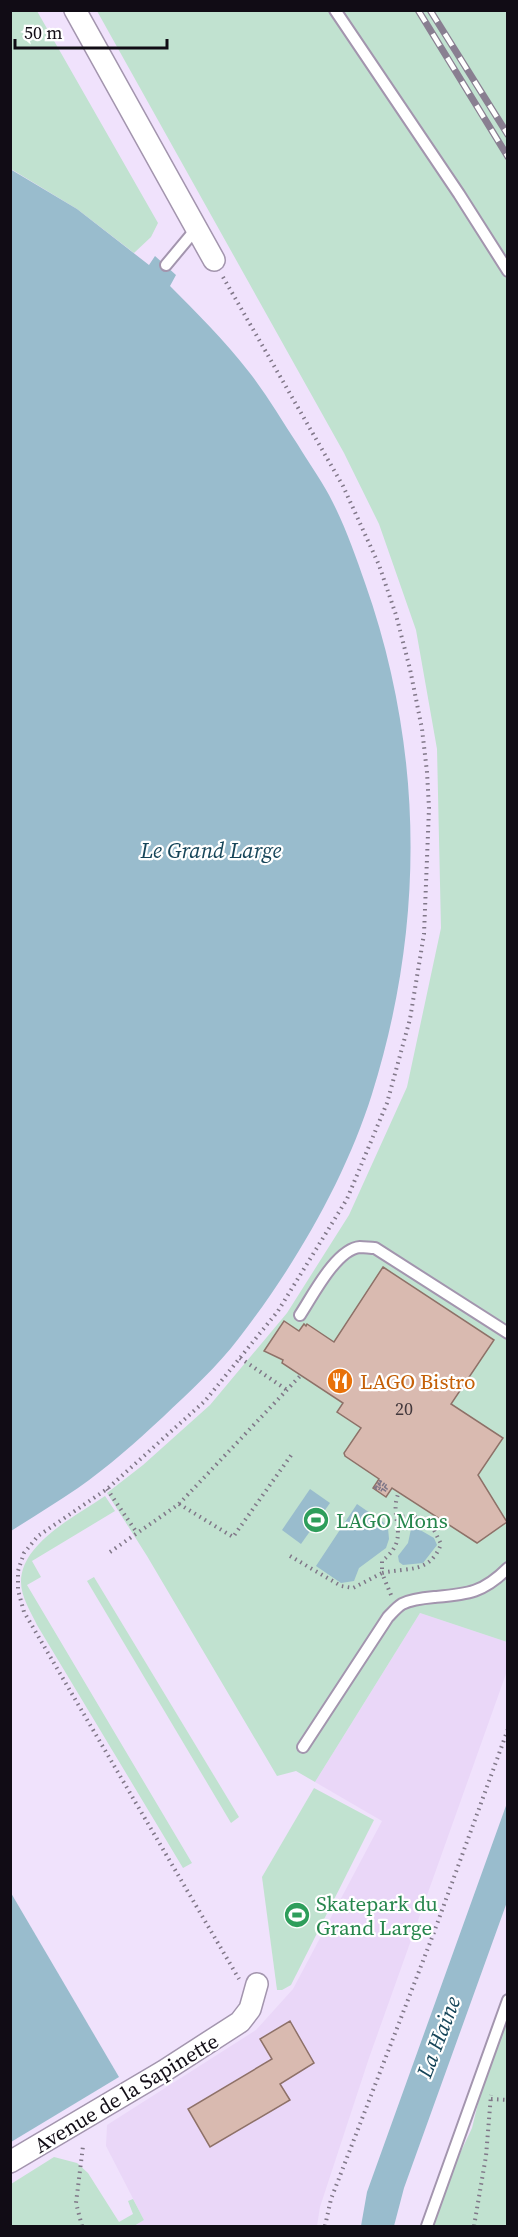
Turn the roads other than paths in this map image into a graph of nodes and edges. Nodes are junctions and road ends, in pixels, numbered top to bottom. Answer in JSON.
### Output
{"nodes":[{"id":1,"x":75,"y":10,"type":"edge"},
{"id":2,"x":335,"y":10,"type":"edge"},
{"id":3,"x":196,"y":229,"type":"junction"},
{"id":4,"x":214,"y":260,"type":"road end"},
{"id":5,"x":166,"y":265,"type":"dead end"},
{"id":6,"x":507,"y":271,"type":"edge"},
{"id":7,"x":300,"y":1315,"type":"dead end"},
{"id":8,"x":507,"y":1333,"type":"edge"},
{"id":9,"x":507,"y":1568,"type":"edge"},
{"id":10,"x":303,"y":1747,"type":"dead end"},
{"id":11,"x":249,"y":1983,"type":"road end"},
{"id":12,"x":507,"y":2000,"type":"edge"},
{"id":13,"x":10,"y":2163,"type":"edge"},
{"id":14,"x":427,"y":2226,"type":"edge"}],
"edges":[{"from":1,"to":3,"type":"street"},
{"from":2,"to":6,"type":"lane"},
{"from":3,"to":4,"type":"street"},
{"from":3,"to":5,"type":"lane"},
{"from":7,"to":8,"type":"lane"},
{"from":9,"to":10,"type":"lane"},
{"from":11,"to":13,"type":"street","name":"Avenue de la Sapinette"},
{"from":12,"to":14,"type":"lane"}]}
